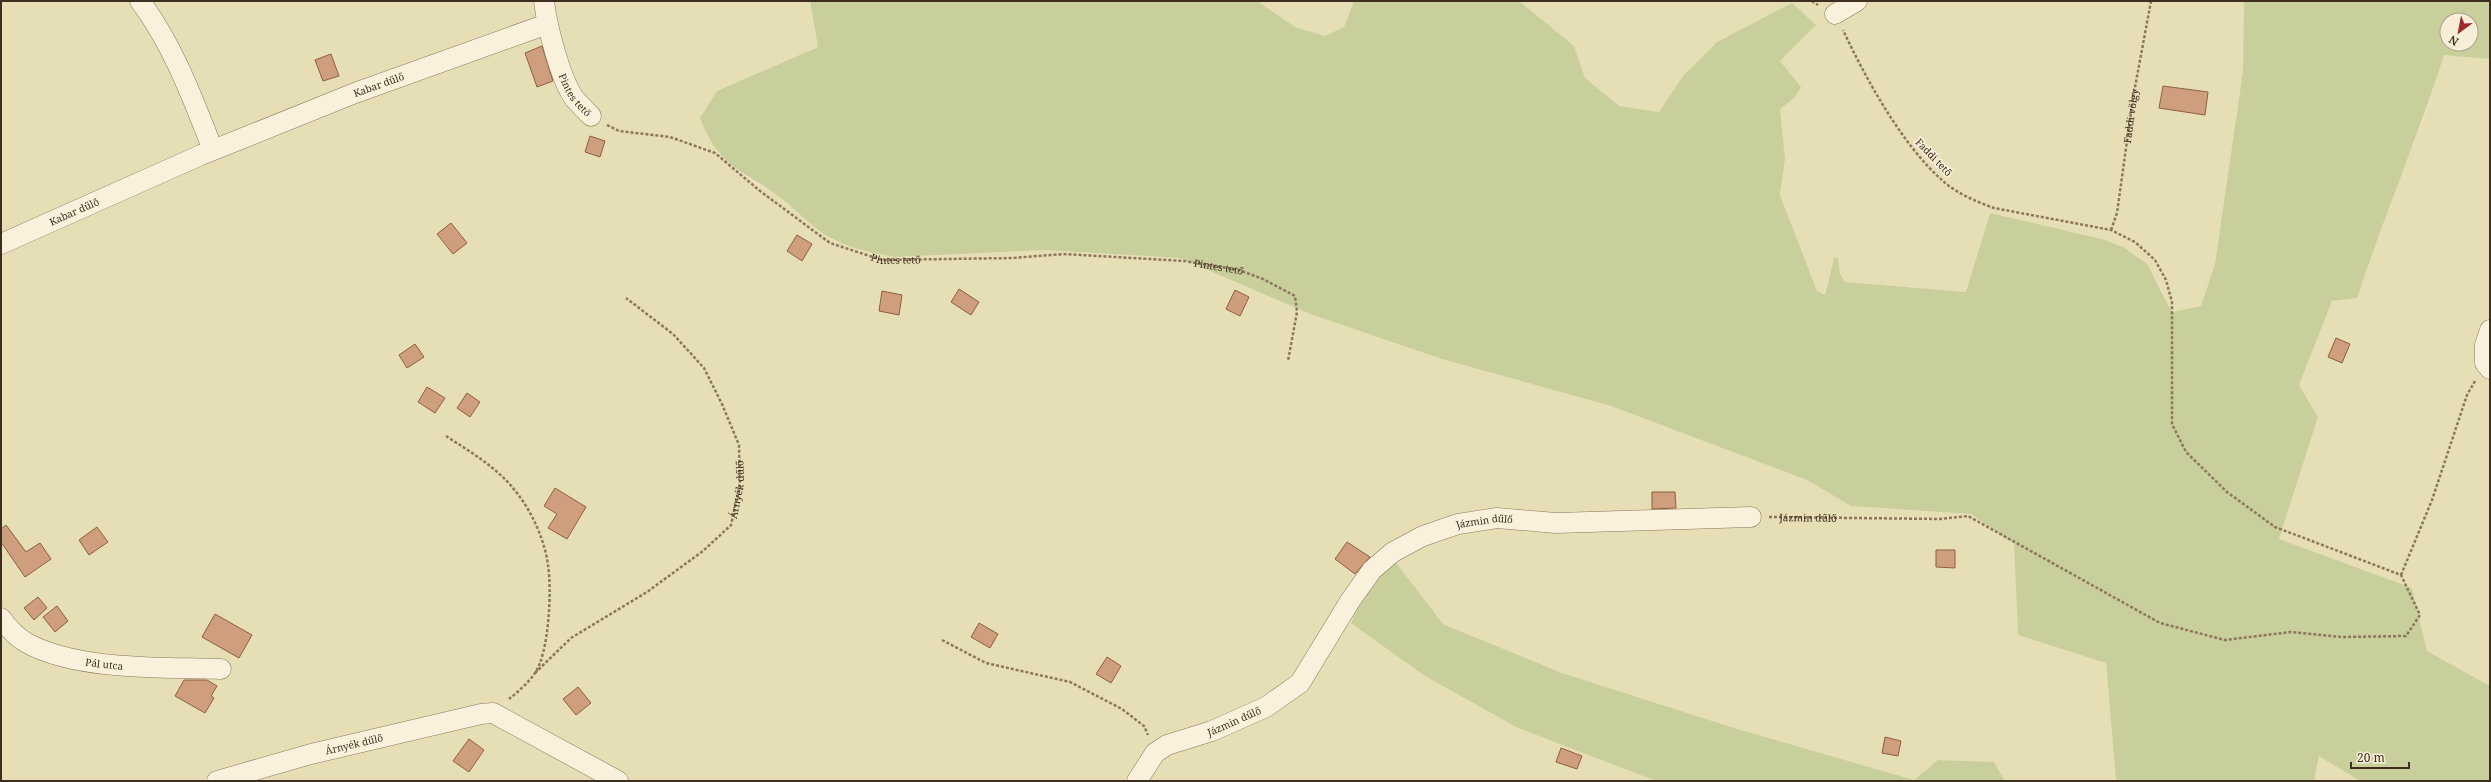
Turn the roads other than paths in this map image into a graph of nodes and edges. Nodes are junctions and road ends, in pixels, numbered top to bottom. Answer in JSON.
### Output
{"nodes":[{"id":1,"x":140,"y":1,"type":"edge"},
{"id":2,"x":544,"y":1,"type":"edge"},
{"id":3,"x":1857,"y":1,"type":"edge"},
{"id":4,"x":1835,"y":14,"type":"road end"},
{"id":5,"x":547,"y":24,"type":"junction"},
{"id":6,"x":591,"y":116,"type":"road end"},
{"id":7,"x":213,"y":150,"type":"junction"},
{"id":8,"x":1,"y":244,"type":"edge"},
{"id":9,"x":2490,"y":330,"type":"edge"},
{"id":10,"x":2488,"y":366,"type":"edge"},
{"id":11,"x":1751,"y":517,"type":"road end"},
{"id":12,"x":1,"y":618,"type":"edge"},
{"id":13,"x":221,"y":670,"type":"dead end"},
{"id":14,"x":217,"y":781,"type":"edge"},
{"id":15,"x":618,"y":781,"type":"edge"},
{"id":16,"x":1137,"y":781,"type":"edge"}],
"edges":[{"from":1,"to":7,"type":"street"},
{"from":2,"to":5,"type":"street","name":"Pintes tető"},
{"from":3,"to":4,"type":"street"},
{"from":5,"to":6,"type":"street","name":"Pintes tető"},
{"from":5,"to":7,"type":"street","name":"Kabar dűlő"},
{"from":7,"to":8,"type":"street","name":"Kabar dűlő"},
{"from":9,"to":10,"type":"street"},
{"from":11,"to":16,"type":"street","name":"Jázmin dűlő"},
{"from":12,"to":13,"type":"street","name":"Pál utca"},
{"from":14,"to":15,"type":"street","name":"Árnyék dűlő"}]}
